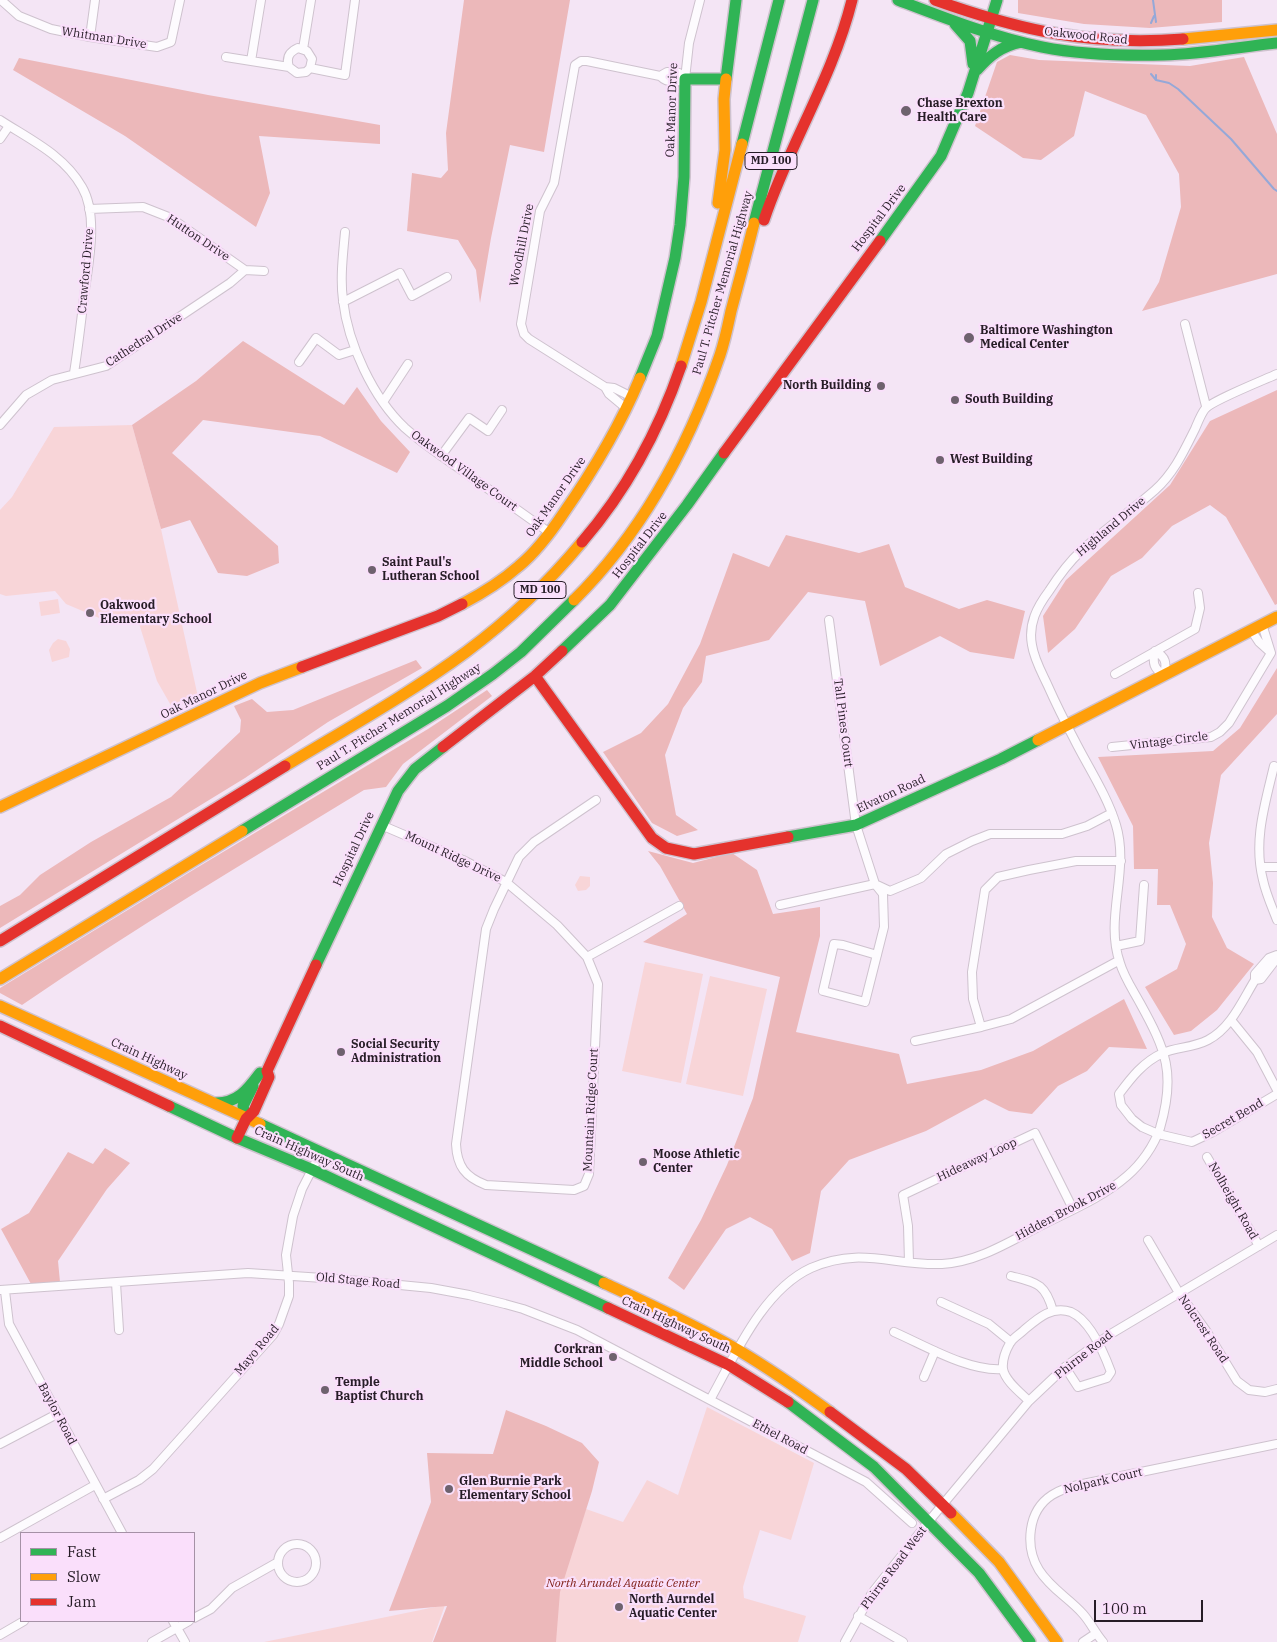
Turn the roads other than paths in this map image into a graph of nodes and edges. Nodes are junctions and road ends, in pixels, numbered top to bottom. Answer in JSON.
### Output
{"nodes":[{"id":1,"x":1,"y":0,"type":"edge"},
{"id":2,"x":95,"y":0,"type":"edge"},
{"id":3,"x":180,"y":0,"type":"edge"},
{"id":4,"x":261,"y":0,"type":"edge"},
{"id":5,"x":311,"y":0,"type":"edge"},
{"id":6,"x":356,"y":0,"type":"edge"},
{"id":7,"x":700,"y":0,"type":"edge"},
{"id":8,"x":736,"y":0,"type":"edge"},
{"id":9,"x":779,"y":0,"type":"edge"},
{"id":10,"x":813,"y":0,"type":"edge"},
{"id":11,"x":852,"y":0,"type":"edge"},
{"id":12,"x":898,"y":0,"type":"edge"},
{"id":13,"x":935,"y":0,"type":"edge"},
{"id":14,"x":996,"y":0,"type":"edge"},
{"id":15,"x":990,"y":19,"type":"junction"},
{"id":16,"x":950,"y":20,"type":"junction"},
{"id":17,"x":1277,"y":30,"type":"edge"},
{"id":18,"x":1254,"y":31,"type":"junction"},
{"id":19,"x":986,"y":32,"type":"junction"},
{"id":20,"x":90,"y":37,"type":"junction"},
{"id":21,"x":1078,"y":38,"type":"junction"},
{"id":22,"x":1023,"y":42,"type":"junction"},
{"id":23,"x":1277,"y":43,"type":"edge"},
{"id":24,"x":1257,"y":44,"type":"junction"},
{"id":25,"x":303,"y":49,"type":"junction"},
{"id":26,"x":1076,"y":51,"type":"junction"},
{"id":27,"x":226,"y":57,"type":"dead end"},
{"id":28,"x":251,"y":60,"type":"junction"},
{"id":29,"x":289,"y":67,"type":"junction"},
{"id":30,"x":310,"y":68,"type":"junction"},
{"id":31,"x":973,"y":76,"type":"junction"},
{"id":32,"x":685,"y":79,"type":"junction"},
{"id":33,"x":726,"y":79,"type":"junction"},
{"id":34,"x":0,"y":120,"type":"edge"},
{"id":35,"x":10,"y":126,"type":"junction"},
{"id":36,"x":0,"y":139,"type":"edge"},
{"id":37,"x":90,"y":209,"type":"junction"},
{"id":38,"x":345,"y":232,"type":"dead end"},
{"id":39,"x":244,"y":270,"type":"junction"},
{"id":40,"x":264,"y":271,"type":"dead end"},
{"id":41,"x":447,"y":277,"type":"dead end"},
{"id":42,"x":343,"y":302,"type":"junction"},
{"id":43,"x":729,"y":323,"type":"junction"},
{"id":44,"x":1185,"y":324,"type":"dead end"},
{"id":45,"x":355,"y":350,"type":"junction"},
{"id":46,"x":299,"y":362,"type":"dead end"},
{"id":47,"x":408,"y":364,"type":"dead end"},
{"id":48,"x":74,"y":373,"type":"junction"},
{"id":49,"x":1277,"y":374,"type":"edge"},
{"id":50,"x":605,"y":387,"type":"junction"},
{"id":51,"x":632,"y":398,"type":"junction"},
{"id":52,"x":383,"y":402,"type":"junction"},
{"id":53,"x":1206,"y":406,"type":"junction"},
{"id":54,"x":627,"y":409,"type":"junction"},
{"id":55,"x":502,"y":410,"type":"dead end"},
{"id":56,"x":0,"y":424,"type":"edge"},
{"id":57,"x":657,"y":425,"type":"junction"},
{"id":58,"x":441,"y":456,"type":"junction"},
{"id":59,"x":550,"y":533,"type":"junction"},
{"id":60,"x":1198,"y":593,"type":"dead end"},
{"id":61,"x":1277,"y":617,"type":"edge"},
{"id":62,"x":829,"y":620,"type":"dead end"},
{"id":63,"x":1262,"y":624,"type":"junction"},
{"id":64,"x":1251,"y":630,"type":"junction"},
{"id":65,"x":1155,"y":651,"type":"junction"},
{"id":66,"x":1274,"y":653,"type":"edge"},
{"id":67,"x":1115,"y":674,"type":"dead end"},
{"id":68,"x":1164,"y":675,"type":"junction"},
{"id":69,"x":535,"y":676,"type":"junction"},
{"id":70,"x":1066,"y":725,"type":"junction"},
{"id":71,"x":1112,"y":747,"type":"dead end"},
{"id":72,"x":1274,"y":766,"type":"dead end"},
{"id":73,"x":596,"y":800,"type":"dead end"},
{"id":74,"x":0,"y":808,"type":"edge"},
{"id":75,"x":1112,"y":813,"type":"junction"},
{"id":76,"x":382,"y":825,"type":"junction"},
{"id":77,"x":856,"y":825,"type":"junction"},
{"id":78,"x":1121,"y":861,"type":"junction"},
{"id":79,"x":1260,"y":867,"type":"junction"},
{"id":80,"x":1277,"y":867,"type":"edge"},
{"id":81,"x":506,"y":882,"type":"junction"},
{"id":82,"x":874,"y":884,"type":"junction"},
{"id":83,"x":1144,"y":885,"type":"dead end"},
{"id":84,"x":780,"y":905,"type":"dead end"},
{"id":85,"x":678,"y":906,"type":"dead end"},
{"id":86,"x":1277,"y":920,"type":"edge"},
{"id":87,"x":0,"y":941,"type":"edge"},
{"id":88,"x":1116,"y":946,"type":"junction"},
{"id":89,"x":877,"y":955,"type":"junction"},
{"id":90,"x":1276,"y":955,"type":"edge"},
{"id":91,"x":587,"y":957,"type":"junction"},
{"id":92,"x":1118,"y":961,"type":"junction"},
{"id":93,"x":0,"y":979,"type":"edge"},
{"id":94,"x":0,"y":1006,"type":"edge"},
{"id":95,"x":1231,"y":1020,"type":"junction"},
{"id":96,"x":0,"y":1026,"type":"edge"},
{"id":97,"x":981,"y":1027,"type":"junction"},
{"id":98,"x":915,"y":1041,"type":"dead end"},
{"id":99,"x":1164,"y":1052,"type":"junction"},
{"id":100,"x":263,"y":1072,"type":"junction"},
{"id":101,"x":1277,"y":1090,"type":"edge"},
{"id":102,"x":1277,"y":1094,"type":"edge"},
{"id":103,"x":212,"y":1103,"type":"junction"},
{"id":104,"x":246,"y":1119,"type":"junction"},
{"id":105,"x":1158,"y":1134,"type":"junction"},
{"id":106,"x":287,"y":1137,"type":"joint"},
{"id":107,"x":237,"y":1138,"type":"junction"},
{"id":108,"x":321,"y":1152,"type":"junction"},
{"id":109,"x":1207,"y":1158,"type":"dead end"},
{"id":110,"x":311,"y":1169,"type":"junction"},
{"id":111,"x":1074,"y":1209,"type":"junction"},
{"id":112,"x":1277,"y":1235,"type":"edge"},
{"id":113,"x":1148,"y":1240,"type":"dead end"},
{"id":114,"x":1259,"y":1246,"type":"junction"},
{"id":115,"x":909,"y":1262,"type":"junction"},
{"id":116,"x":289,"y":1275,"type":"junction"},
{"id":117,"x":1011,"y":1276,"type":"dead end"},
{"id":118,"x":116,"y":1284,"type":"junction"},
{"id":119,"x":3,"y":1291,"type":"edge"},
{"id":120,"x":1179,"y":1293,"type":"junction"},
{"id":121,"x":941,"y":1302,"type":"dead end"},
{"id":122,"x":1053,"y":1311,"type":"junction"},
{"id":123,"x":119,"y":1330,"type":"dead end"},
{"id":124,"x":894,"y":1332,"type":"dead end"},
{"id":125,"x":1011,"y":1342,"type":"junction"},
{"id":126,"x":1098,"y":1342,"type":"junction"},
{"id":127,"x":738,"y":1350,"type":"junction"},
{"id":128,"x":935,"y":1350,"type":"junction"},
{"id":129,"x":729,"y":1365,"type":"junction"},
{"id":130,"x":1065,"y":1367,"type":"junction"},
{"id":131,"x":1004,"y":1369,"type":"junction"},
{"id":132,"x":924,"y":1377,"type":"dead end"},
{"id":133,"x":1277,"y":1389,"type":"edge"},
{"id":134,"x":695,"y":1392,"type":"joint"},
{"id":135,"x":710,"y":1400,"type":"junction"},
{"id":136,"x":1029,"y":1401,"type":"junction"},
{"id":137,"x":57,"y":1414,"type":"junction"},
{"id":138,"x":0,"y":1444,"type":"edge"},
{"id":139,"x":1277,"y":1444,"type":"edge"},
{"id":140,"x":874,"y":1467,"type":"junction"},
{"id":141,"x":866,"y":1482,"type":"junction"},
{"id":142,"x":95,"y":1484,"type":"junction"},
{"id":143,"x":103,"y":1499,"type":"junction"},
{"id":144,"x":943,"y":1505,"type":"junction"},
{"id":145,"x":929,"y":1521,"type":"junction"},
{"id":146,"x":912,"y":1523,"type":"dead end"},
{"id":147,"x":121,"y":1532,"type":"edge"},
{"id":148,"x":0,"y":1538,"type":"edge"},
{"id":149,"x":278,"y":1562,"type":"junction"},
{"id":150,"x":858,"y":1616,"type":"junction"},
{"id":151,"x":195,"y":1617,"type":"edge"},
{"id":152,"x":22,"y":1622,"type":"edge"},
{"id":153,"x":175,"y":1624,"type":"edge"},
{"id":154,"x":1095,"y":1634,"type":"junction"},
{"id":155,"x":0,"y":1635,"type":"edge"},
{"id":156,"x":152,"y":1642,"type":"edge"},
{"id":157,"x":185,"y":1642,"type":"edge"},
{"id":158,"x":845,"y":1642,"type":"edge"},
{"id":159,"x":903,"y":1642,"type":"edge"},
{"id":160,"x":1030,"y":1642,"type":"edge"},
{"id":161,"x":1057,"y":1642,"type":"edge"},
{"id":162,"x":1083,"y":1642,"type":"edge"},
{"id":163,"x":1103,"y":1642,"type":"edge"}],
"edges":[{"from":1,"to":20,"type":"street","name":"Whitman Drive"},
{"from":2,"to":20,"type":"street"},
{"from":3,"to":20,"type":"street","name":"Whitman Drive"},
{"from":4,"to":28,"type":"street"},
{"from":5,"to":25,"type":"street"},
{"from":6,"to":30,"type":"street"},
{"from":7,"to":32,"type":"street","name":"Oak Manor Drive"},
{"from":8,"to":33,"type":"main road"},
{"from":9,"to":57,"type":"main road","name":"Paul T. Pitcher Memorial Highway","number":"MD 100"},
{"from":10,"to":43,"type":"main road","name":"Paul T. Pitcher Memorial Highway","number":"MD 100"},
{"from":11,"to":43,"type":"main road"},
{"from":12,"to":16,"type":"main road","name":"Oakwood Road"},
{"from":13,"to":15,"type":"main road","name":"Oakwood Road"},
{"from":14,"to":15,"type":"main road","name":"Hospital Drive"},
{"from":15,"to":19,"type":"main road","name":"Hospital Drive"},
{"from":15,"to":21,"type":"main road","name":"Oakwood Road"},
{"from":16,"to":19,"type":"main road","name":"Oakwood Road"},
{"from":16,"to":31,"type":"main road"},
{"from":17,"to":18,"type":"main road","name":"Oakwood Road"},
{"from":18,"to":21,"type":"main road","name":"Oakwood Road"},
{"from":18,"to":24,"type":"main road"},
{"from":19,"to":22,"type":"main road","name":"Oakwood Road"},
{"from":19,"to":31,"type":"main road","name":"Hospital Drive"},
{"from":21,"to":26,"type":"main road"},
{"from":22,"to":26,"type":"main road","name":"Oakwood Road"},
{"from":22,"to":31,"type":"main road"},
{"from":23,"to":24,"type":"main road","name":"Oakwood Road"},
{"from":24,"to":26,"type":"main road","name":"Oakwood Road"},
{"from":25,"to":29,"type":"street"},
{"from":25,"to":30,"type":"street"},
{"from":27,"to":28,"type":"street"},
{"from":28,"to":29,"type":"street"},
{"from":29,"to":30,"type":"street"},
{"from":31,"to":69,"type":"main road","name":"Hospital Drive"},
{"from":32,"to":33,"type":"main road","name":"Woodhill Drive"},
{"from":32,"to":50,"type":"street","name":"Woodhill Drive"},
{"from":32,"to":51,"type":"main road","name":"Oak Manor Drive"},
{"from":33,"to":57,"type":"main road"},
{"from":34,"to":35,"type":"street","name":"Crawford Drive"},
{"from":35,"to":36,"type":"street"},
{"from":35,"to":37,"type":"street","name":"Crawford Drive"},
{"from":37,"to":39,"type":"street","name":"Hutton Drive"},
{"from":37,"to":48,"type":"street","name":"Crawford Drive"},
{"from":38,"to":42,"type":"street","name":"Oakwood Village Court"},
{"from":39,"to":40,"type":"street"},
{"from":39,"to":48,"type":"street","name":"Cathedral Drive"},
{"from":41,"to":42,"type":"street"},
{"from":42,"to":45,"type":"street","name":"Oakwood Village Court"},
{"from":43,"to":93,"type":"main road","name":"Paul T. Pitcher Memorial Highway","number":"MD 100"},
{"from":44,"to":53,"type":"street"},
{"from":45,"to":46,"type":"street"},
{"from":45,"to":52,"type":"street","name":"Oakwood Village Court"},
{"from":47,"to":52,"type":"street"},
{"from":48,"to":56,"type":"street","name":"Cathedral Drive"},
{"from":49,"to":53,"type":"street"},
{"from":50,"to":51,"type":"street","name":"Woodhill Drive"},
{"from":50,"to":54,"type":"street","name":"Woodhill Drive"},
{"from":51,"to":54,"type":"main road","name":"Oak Manor Drive"},
{"from":52,"to":58,"type":"street","name":"Oakwood Village Court"},
{"from":53,"to":70,"type":"street","name":"Highland Drive"},
{"from":54,"to":59,"type":"main road","name":"Oak Manor Drive"},
{"from":55,"to":58,"type":"street"},
{"from":57,"to":87,"type":"main road","name":"Paul T. Pitcher Memorial Highway","number":"MD 100"},
{"from":58,"to":59,"type":"street","name":"Oakwood Village Court"},
{"from":59,"to":74,"type":"main road","name":"Oak Manor Drive"},
{"from":60,"to":65,"type":"street"},
{"from":61,"to":63,"type":"main road","name":"Elvaton Road"},
{"from":62,"to":77,"type":"street","name":"Tall Pines Court"},
{"from":63,"to":64,"type":"main road","name":"Elvaton Road"},
{"from":63,"to":66,"type":"street"},
{"from":64,"to":66,"type":"street"},
{"from":64,"to":68,"type":"main road","name":"Elvaton Road"},
{"from":65,"to":67,"type":"street"},
{"from":65,"to":68,"type":"street"},
{"from":66,"to":71,"type":"street","name":"Vintage Circle"},
{"from":68,"to":70,"type":"main road","name":"Elvaton Road"},
{"from":69,"to":76,"type":"main road","name":"Hospital Drive"},
{"from":69,"to":77,"type":"main road","name":"Elvaton Road"},
{"from":70,"to":75,"type":"street","name":"Hidden Brook Drive"},
{"from":70,"to":77,"type":"main road","name":"Elvaton Road"},
{"from":72,"to":79,"type":"street"},
{"from":73,"to":81,"type":"street","name":"Mountain Ridge Court"},
{"from":75,"to":78,"type":"street","name":"Hidden Brook Drive"},
{"from":75,"to":82,"type":"street"},
{"from":76,"to":81,"type":"street","name":"Mount Ridge Drive"},
{"from":76,"to":100,"type":"main road","name":"Hospital Drive"},
{"from":77,"to":82,"type":"street","name":"Tall Pines Court"},
{"from":78,"to":88,"type":"street","name":"Hidden Brook Drive"},
{"from":78,"to":97,"type":"street"},
{"from":79,"to":80,"type":"street"},
{"from":79,"to":86,"type":"street"},
{"from":81,"to":91,"type":"street","name":"Mount Ridge Drive"},
{"from":81,"to":91,"type":"street","name":"Mountain Ridge Court"},
{"from":82,"to":84,"type":"street"},
{"from":82,"to":89,"type":"street","name":"Tall Pines Court"},
{"from":83,"to":88,"type":"street"},
{"from":85,"to":91,"type":"street"},
{"from":88,"to":92,"type":"street","name":"Hidden Brook Drive"},
{"from":89,"to":89,"type":"street","name":"Tall Pines Court"},
{"from":90,"to":95,"type":"street"},
{"from":92,"to":97,"type":"street"},
{"from":92,"to":99,"type":"street","name":"Hidden Brook Drive"},
{"from":94,"to":103,"type":"main road","name":"Crain Highway"},
{"from":95,"to":99,"type":"street"},
{"from":95,"to":101,"type":"street","name":"Secret Bend"},
{"from":96,"to":107,"type":"main road"},
{"from":97,"to":98,"type":"street"},
{"from":99,"to":105,"type":"street","name":"Hidden Brook Drive"},
{"from":99,"to":105,"type":"street","name":"Secret Bend"},
{"from":100,"to":103,"type":"main road"},
{"from":100,"to":104,"type":"main road","name":"Hospital Drive"},
{"from":102,"to":105,"type":"street","name":"Secret Bend"},
{"from":103,"to":104,"type":"main road","name":"Crain Highway"},
{"from":104,"to":106,"type":"main road","name":"Crain Highway"},
{"from":104,"to":107,"type":"main road","name":"Hospital Drive"},
{"from":105,"to":111,"type":"street","name":"Hidden Brook Drive"},
{"from":106,"to":108,"type":"main road","name":"Crain Highway South"},
{"from":107,"to":110,"type":"main road","name":"Crain Highway South"},
{"from":108,"to":110,"type":"street","name":"Mayo Road"},
{"from":108,"to":127,"type":"main road","name":"Crain Highway South"},
{"from":109,"to":114,"type":"street","name":"Nolheight Road"},
{"from":110,"to":116,"type":"street","name":"Mayo Road"},
{"from":110,"to":129,"type":"main road","name":"Crain Highway South"},
{"from":111,"to":115,"type":"street","name":"Hidden Brook Drive"},
{"from":111,"to":115,"type":"street","name":"Hideaway Loop"},
{"from":112,"to":114,"type":"street","name":"Phirne Road"},
{"from":113,"to":120,"type":"street","name":"Nolcrest Road"},
{"from":114,"to":120,"type":"street","name":"Phirne Road"},
{"from":115,"to":127,"type":"street","name":"Hidden Brook Drive"},
{"from":116,"to":118,"type":"street","name":"Old Stage Road"},
{"from":116,"to":134,"type":"street","name":"Old Stage Road"},
{"from":116,"to":143,"type":"street","name":"Mayo Road"},
{"from":117,"to":122,"type":"street"},
{"from":118,"to":119,"type":"street","name":"Old Stage Road"},
{"from":118,"to":123,"type":"street"},
{"from":119,"to":137,"type":"street","name":"Baylor Road"},
{"from":120,"to":126,"type":"street","name":"Phirne Road"},
{"from":120,"to":133,"type":"street","name":"Nolcrest Road"},
{"from":121,"to":125,"type":"street"},
{"from":122,"to":125,"type":"street"},
{"from":122,"to":126,"type":"street"},
{"from":124,"to":128,"type":"street"},
{"from":125,"to":131,"type":"street"},
{"from":126,"to":130,"type":"street","name":"Phirne Road"},
{"from":126,"to":130,"type":"street"},
{"from":127,"to":129,"type":"street","name":"Hidden Brook Drive"},
{"from":127,"to":144,"type":"main road","name":"Crain Highway South"},
{"from":128,"to":131,"type":"street"},
{"from":128,"to":132,"type":"street"},
{"from":129,"to":135,"type":"street","name":"Hidden Brook Drive"},
{"from":129,"to":140,"type":"main road","name":"Crain Highway South"},
{"from":130,"to":136,"type":"street","name":"Phirne Road"},
{"from":131,"to":136,"type":"street"},
{"from":134,"to":135,"type":"street","name":"Ethel Road"},
{"from":135,"to":141,"type":"street","name":"Ethel Road"},
{"from":136,"to":144,"type":"street","name":"Phirne Road"},
{"from":137,"to":138,"type":"street"},
{"from":137,"to":142,"type":"street","name":"Baylor Road"},
{"from":139,"to":154,"type":"street","name":"Nolpark Court"},
{"from":140,"to":141,"type":"street"},
{"from":140,"to":145,"type":"main road","name":"Crain Highway South"},
{"from":141,"to":146,"type":"street","name":"Ethel Road"},
{"from":142,"to":143,"type":"street","name":"Baylor Road"},
{"from":142,"to":148,"type":"street"},
{"from":143,"to":147,"type":"street","name":"Baylor Road"},
{"from":144,"to":145,"type":"street","name":"Phirne Road"},
{"from":144,"to":161,"type":"main road","name":"Crain Highway South"},
{"from":145,"to":150,"type":"street","name":"Phirne Road West"},
{"from":145,"to":160,"type":"main road","name":"Crain Highway South"},
{"from":149,"to":149,"type":"street"},
{"from":149,"to":151,"type":"street"},
{"from":150,"to":158,"type":"street","name":"Phirne Road West"},
{"from":150,"to":159,"type":"street"},
{"from":152,"to":155,"type":"street"},
{"from":153,"to":156,"type":"street"},
{"from":153,"to":157,"type":"street"},
{"from":154,"to":162,"type":"street"},
{"from":154,"to":163,"type":"street","name":"Nolpark Court"}]}
